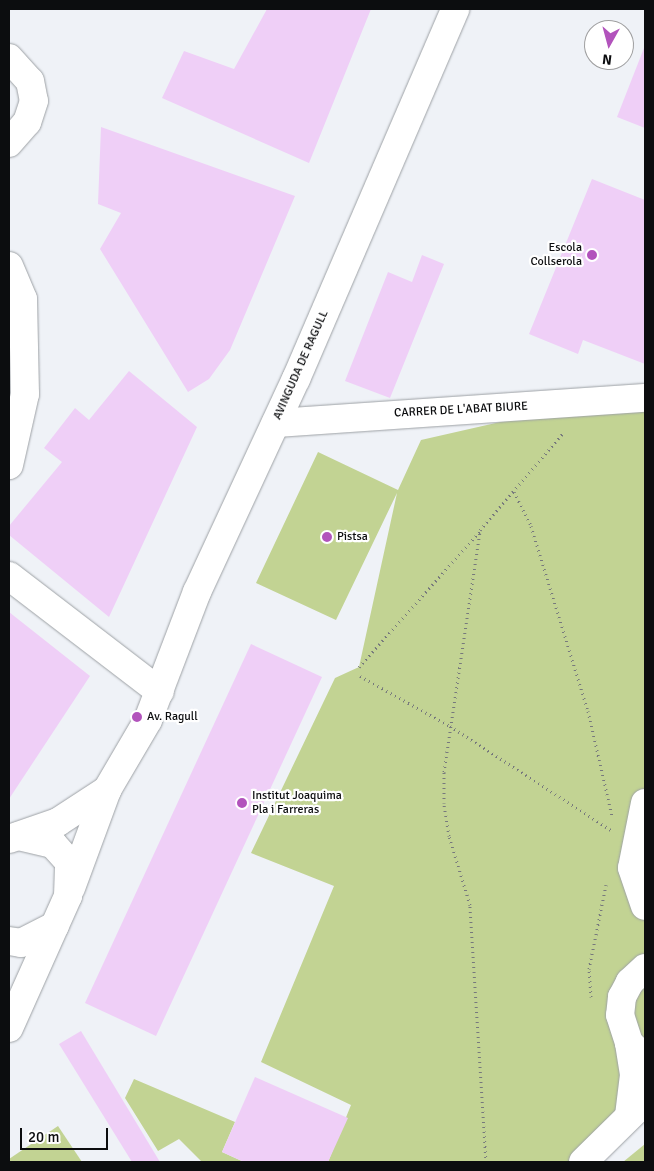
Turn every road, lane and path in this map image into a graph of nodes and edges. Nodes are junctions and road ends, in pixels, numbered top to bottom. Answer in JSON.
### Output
{"nodes":[{"id":1,"x":455,"y":9,"type":"edge"},
{"id":2,"x":9,"y":58,"type":"edge"},
{"id":3,"x":9,"y":143,"type":"edge"},
{"id":4,"x":9,"y":266,"type":"edge"},
{"id":5,"x":645,"y":398,"type":"edge"},
{"id":6,"x":588,"y":402,"type":"junction"},
{"id":7,"x":276,"y":423,"type":"junction"},
{"id":8,"x":9,"y":465,"type":"edge"},
{"id":9,"x":514,"y":492,"type":"junction"},
{"id":10,"x":480,"y":530,"type":"junction"},
{"id":11,"x":9,"y":576,"type":"edge"},
{"id":12,"x":359,"y":667,"type":"dead end"},
{"id":13,"x":360,"y":676,"type":"dead end"},
{"id":14,"x":160,"y":692,"type":"junction"},
{"id":15,"x":450,"y":726,"type":"junction"},
{"id":16,"x":107,"y":790,"type":"junction"},
{"id":17,"x":643,"y":808,"type":"edge"},
{"id":18,"x":616,"y":825,"type":"dead end"},
{"id":19,"x":14,"y":838,"type":"edge"},
{"id":20,"x":607,"y":882,"type":"dead end"},
{"id":21,"x":68,"y":896,"type":"junction"},
{"id":22,"x":645,"y":906,"type":"edge"},
{"id":23,"x":55,"y":926,"type":"junction"},
{"id":24,"x":9,"y":941,"type":"edge"},
{"id":25,"x":645,"y":968,"type":"edge"},
{"id":26,"x":592,"y":1004,"type":"dead end"},
{"id":27,"x":9,"y":1028,"type":"edge"},
{"id":28,"x":639,"y":1054,"type":"edge"},
{"id":29,"x":640,"y":1109,"type":"edge"},
{"id":30,"x":486,"y":1162,"type":"edge"},
{"id":31,"x":583,"y":1162,"type":"edge"}],
"edges":[{"from":1,"to":7,"type":"street","name":"AVINGUDA DE RAGULL"},
{"from":2,"to":3,"type":"street"},
{"from":4,"to":8,"type":"street"},
{"from":5,"to":6,"type":"street","name":"CARRER DE L'ABAT BIURE"},
{"from":6,"to":7,"type":"street","name":"CARRER DE L'ABAT BIURE"},
{"from":6,"to":9,"type":"path"},
{"from":7,"to":14,"type":"street","name":"AVINGUDA DE RAGULL"},
{"from":9,"to":10,"type":"path"},
{"from":9,"to":18,"type":"path"},
{"from":10,"to":12,"type":"path"},
{"from":10,"to":15,"type":"path"},
{"from":11,"to":14,"type":"street"},
{"from":13,"to":15,"type":"path"},
{"from":14,"to":16,"type":"street","name":"AVINGUDA DE RAGULL"},
{"from":15,"to":17,"type":"path"},
{"from":15,"to":30,"type":"path"},
{"from":16,"to":19,"type":"street"},
{"from":16,"to":21,"type":"street","name":"AVINGUDA DE RAGULL"},
{"from":17,"to":22,"type":"street"},
{"from":19,"to":21,"type":"street"},
{"from":20,"to":26,"type":"path"},
{"from":21,"to":23,"type":"street","name":"AVINGUDA DE RAGULL"},
{"from":23,"to":24,"type":"street"},
{"from":23,"to":27,"type":"street","name":"AVINGUDA DE RAGULL"},
{"from":25,"to":28,"type":"street"},
{"from":28,"to":29,"type":"street"},
{"from":29,"to":31,"type":"street"}]}
